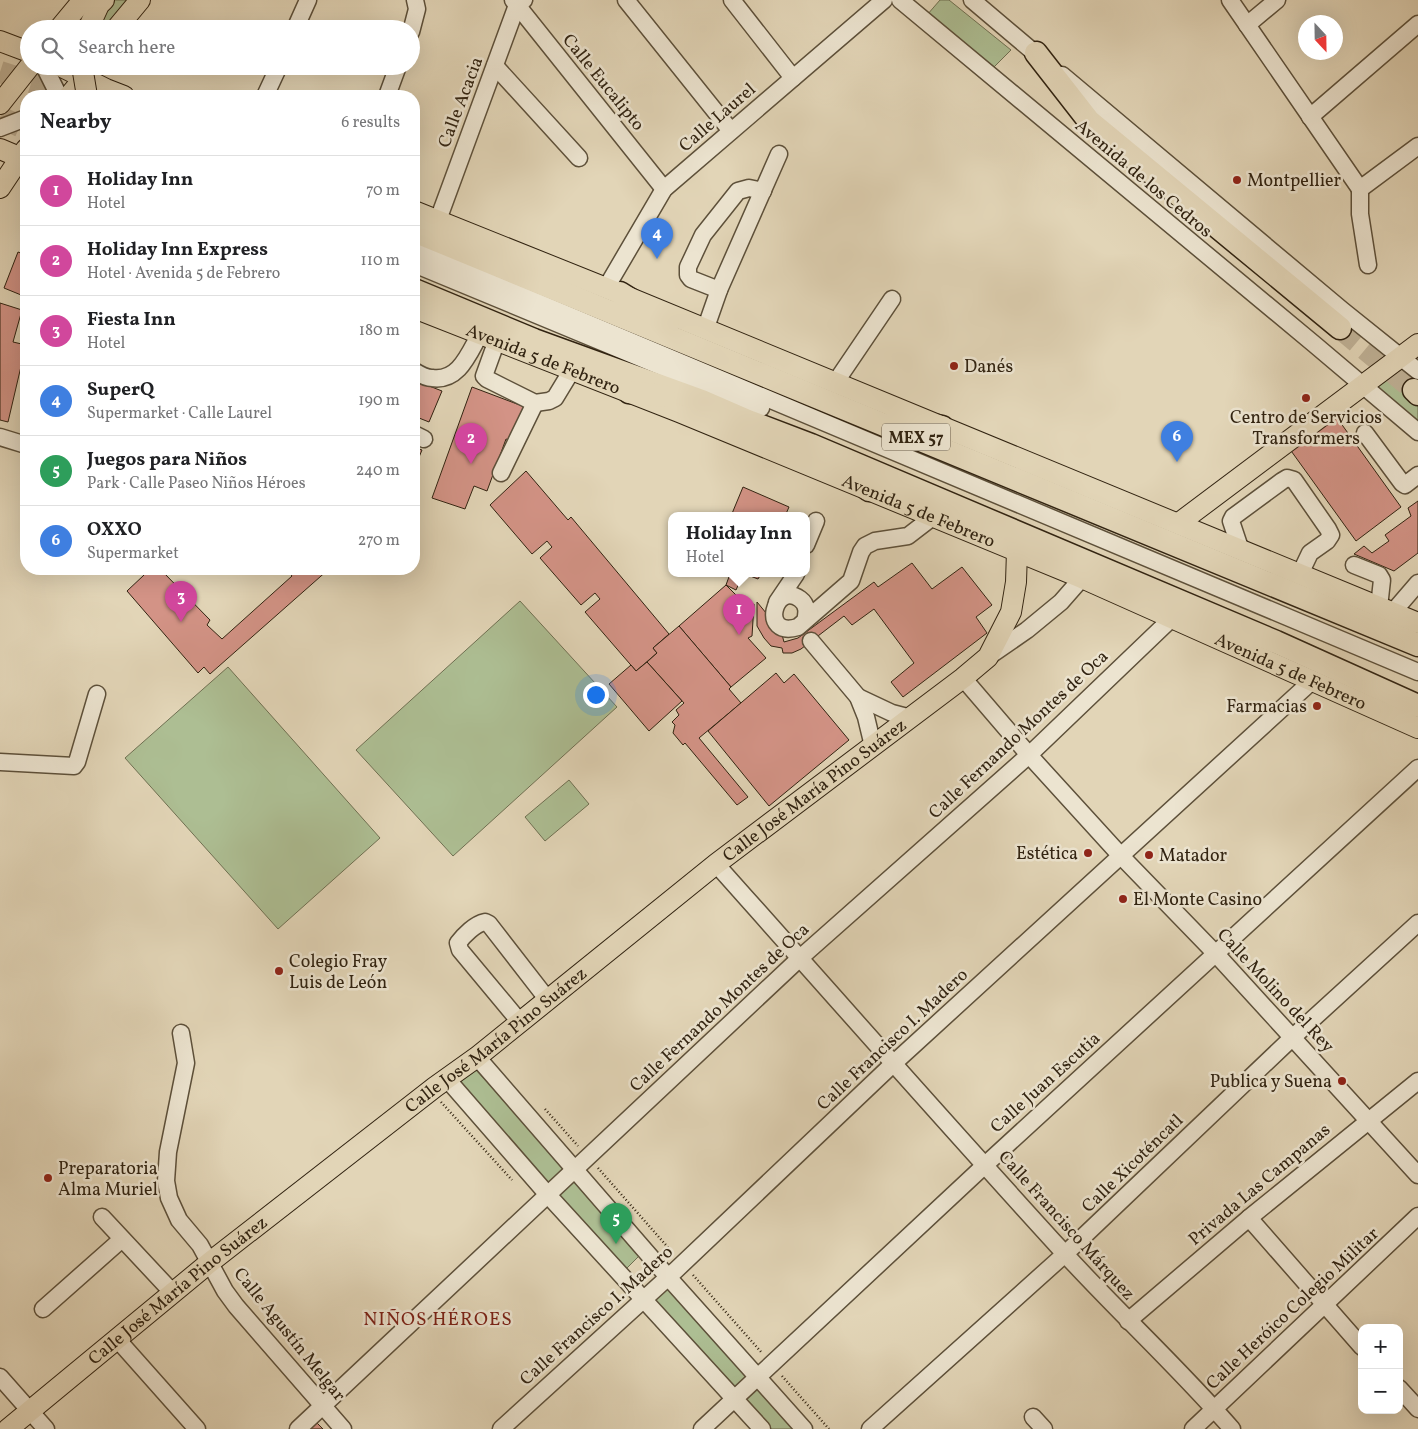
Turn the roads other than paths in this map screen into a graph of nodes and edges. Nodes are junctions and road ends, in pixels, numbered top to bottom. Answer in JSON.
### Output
{"nodes":[{"id":1,"x":83,"y":0,"type":"edge"},
{"id":2,"x":104,"y":0,"type":"edge"},
{"id":3,"x":140,"y":0,"type":"edge"},
{"id":4,"x":308,"y":0,"type":"edge"},
{"id":5,"x":415,"y":0,"type":"edge"},
{"id":6,"x":626,"y":0,"type":"edge"},
{"id":7,"x":732,"y":0,"type":"edge"},
{"id":8,"x":884,"y":0,"type":"edge"},
{"id":9,"x":900,"y":0,"type":"edge"},
{"id":10,"x":972,"y":0,"type":"edge"},
{"id":11,"x":1230,"y":0,"type":"edge"},
{"id":12,"x":1277,"y":0,"type":"edge"},
{"id":13,"x":518,"y":2,"type":"edge"},
{"id":14,"x":918,"y":5,"type":"edge"},
{"id":15,"x":67,"y":20,"type":"edge"},
{"id":16,"x":92,"y":20,"type":"edge"},
{"id":17,"x":123,"y":20,"type":"edge"},
{"id":18,"x":299,"y":20,"type":"edge"},
{"id":19,"x":414,"y":20,"type":"edge"},
{"id":20,"x":1418,"y":24,"type":"edge"},
{"id":21,"x":1247,"y":25,"type":"junction"},
{"id":22,"x":0,"y":42,"type":"edge"},
{"id":23,"x":20,"y":49,"type":"edge"},
{"id":24,"x":1036,"y":54,"type":"junction"},
{"id":25,"x":495,"y":66,"type":"junction"},
{"id":26,"x":23,"y":75,"type":"edge"},
{"id":27,"x":48,"y":75,"type":"edge"},
{"id":28,"x":277,"y":75,"type":"edge"},
{"id":29,"x":395,"y":75,"type":"edge"},
{"id":30,"x":86,"y":77,"type":"edge"},
{"id":31,"x":793,"y":78,"type":"junction"},
{"id":32,"x":56,"y":90,"type":"edge"},
{"id":33,"x":74,"y":90,"type":"edge"},
{"id":34,"x":109,"y":90,"type":"edge"},
{"id":35,"x":272,"y":90,"type":"edge"},
{"id":36,"x":389,"y":90,"type":"edge"},
{"id":37,"x":0,"y":104,"type":"edge"},
{"id":38,"x":1310,"y":117,"type":"junction"},
{"id":39,"x":20,"y":120,"type":"edge"},
{"id":40,"x":20,"y":127,"type":"edge"},
{"id":41,"x":0,"y":128,"type":"edge"},
{"id":42,"x":731,"y":131,"type":"junction"},
{"id":43,"x":0,"y":132,"type":"edge"},
{"id":44,"x":1418,"y":146,"type":"edge"},
{"id":45,"x":0,"y":149,"type":"edge"},
{"id":46,"x":20,"y":154,"type":"edge"},
{"id":47,"x":779,"y":154,"type":"dead end"},
{"id":48,"x":579,"y":158,"type":"dead end"},
{"id":49,"x":20,"y":160,"type":"edge"},
{"id":50,"x":0,"y":188,"type":"edge"},
{"id":51,"x":664,"y":189,"type":"junction"},
{"id":52,"x":1360,"y":190,"type":"junction"},
{"id":53,"x":763,"y":191,"type":"junction"},
{"id":54,"x":420,"y":213,"type":"edge"},
{"id":55,"x":438,"y":220,"type":"junction"},
{"id":56,"x":420,"y":233,"type":"edge"},
{"id":57,"x":420,"y":253,"type":"edge"},
{"id":58,"x":1368,"y":265,"type":"dead end"},
{"id":59,"x":420,"y":267,"type":"edge"},
{"id":60,"x":719,"y":290,"type":"junction"},
{"id":61,"x":613,"y":291,"type":"junction"},
{"id":62,"x":420,"y":292,"type":"edge"},
{"id":63,"x":892,"y":299,"type":"dead end"},
{"id":64,"x":420,"y":303,"type":"edge"},
{"id":65,"x":420,"y":310,"type":"edge"},
{"id":66,"x":1340,"y":328,"type":"tunnel mouth"},
{"id":67,"x":706,"y":330,"type":"junction"},
{"id":68,"x":482,"y":335,"type":"junction"},
{"id":69,"x":1418,"y":344,"type":"edge"},
{"id":70,"x":1400,"y":357,"type":"junction"},
{"id":71,"x":729,"y":360,"type":"junction"},
{"id":72,"x":572,"y":370,"type":"junction"},
{"id":73,"x":420,"y":373,"type":"edge"},
{"id":74,"x":836,"y":383,"type":"junction"},
{"id":75,"x":1417,"y":385,"type":"edge"},
{"id":76,"x":1363,"y":386,"type":"junction"},
{"id":77,"x":629,"y":392,"type":"junction"},
{"id":78,"x":702,"y":401,"type":"junction"},
{"id":79,"x":535,"y":403,"type":"junction"},
{"id":80,"x":845,"y":408,"type":"junction"},
{"id":81,"x":942,"y":427,"type":"junction"},
{"id":82,"x":1365,"y":432,"type":"dead end"},
{"id":83,"x":1418,"y":432,"type":"edge"},
{"id":84,"x":0,"y":437,"type":"edge"},
{"id":85,"x":20,"y":443,"type":"edge"},
{"id":86,"x":811,"y":445,"type":"junction"},
{"id":87,"x":501,"y":473,"type":"dead end"},
{"id":88,"x":1418,"y":475,"type":"edge"},
{"id":89,"x":869,"y":490,"type":"junction"},
{"id":90,"x":934,"y":516,"type":"junction"},
{"id":91,"x":816,"y":521,"type":"dead end"},
{"id":92,"x":1179,"y":523,"type":"junction"},
{"id":93,"x":810,"y":535,"type":"edge"},
{"id":94,"x":1240,"y":548,"type":"junction"},
{"id":95,"x":1018,"y":551,"type":"junction"},
{"id":96,"x":1354,"y":564,"type":"dead end"},
{"id":97,"x":1300,"y":574,"type":"junction"},
{"id":98,"x":794,"y":577,"type":"edge"},
{"id":99,"x":1082,"y":578,"type":"junction"},
{"id":100,"x":1418,"y":583,"type":"edge"},
{"id":101,"x":777,"y":602,"type":"junction"},
{"id":102,"x":1386,"y":609,"type":"junction"},
{"id":103,"x":1171,"y":619,"type":"junction"},
{"id":104,"x":1418,"y":623,"type":"edge"},
{"id":105,"x":804,"y":630,"type":"junction"},
{"id":106,"x":1418,"y":645,"type":"edge"},
{"id":107,"x":988,"y":657,"type":"junction"},
{"id":108,"x":1418,"y":672,"type":"edge"},
{"id":109,"x":963,"y":678,"type":"junction"},
{"id":110,"x":1312,"y":681,"type":"junction"},
{"id":111,"x":1418,"y":683,"type":"edge"},
{"id":112,"x":97,"y":694,"type":"dead end"},
{"id":113,"x":858,"y":697,"type":"junction"},
{"id":114,"x":1418,"y":706,"type":"edge"},
{"id":115,"x":911,"y":718,"type":"junction"},
{"id":116,"x":1418,"y":720,"type":"edge"},
{"id":117,"x":1418,"y":728,"type":"edge"},
{"id":118,"x":873,"y":746,"type":"junction"},
{"id":119,"x":1029,"y":755,"type":"junction"},
{"id":120,"x":0,"y":762,"type":"edge"},
{"id":121,"x":1418,"y":768,"type":"edge"},
{"id":122,"x":1121,"y":856,"type":"junction"},
{"id":123,"x":716,"y":864,"type":"junction"},
{"id":124,"x":1418,"y":922,"type":"edge"},
{"id":125,"x":1216,"y":954,"type":"junction"},
{"id":126,"x":800,"y":958,"type":"junction"},
{"id":127,"x":548,"y":1000,"type":"junction"},
{"id":128,"x":520,"y":1022,"type":"junction"},
{"id":129,"x":181,"y":1033,"type":"dead end"},
{"id":130,"x":1293,"y":1037,"type":"junction"},
{"id":131,"x":478,"y":1057,"type":"junction"},
{"id":132,"x":894,"y":1063,"type":"junction"},
{"id":133,"x":447,"y":1079,"type":"junction"},
{"id":134,"x":1418,"y":1081,"type":"edge"},
{"id":135,"x":1368,"y":1121,"type":"junction"},
{"id":136,"x":985,"y":1165,"type":"junction"},
{"id":137,"x":575,"y":1169,"type":"junction"},
{"id":138,"x":1418,"y":1175,"type":"edge"},
{"id":139,"x":548,"y":1195,"type":"junction"},
{"id":140,"x":1418,"y":1216,"type":"edge"},
{"id":141,"x":102,"y":1217,"type":"dead end"},
{"id":142,"x":1249,"y":1218,"type":"junction"},
{"id":143,"x":122,"y":1239,"type":"junction"},
{"id":144,"x":1065,"y":1254,"type":"junction"},
{"id":145,"x":210,"y":1263,"type":"junction"},
{"id":146,"x":668,"y":1278,"type":"junction"},
{"id":147,"x":173,"y":1293,"type":"junction"},
{"id":148,"x":644,"y":1300,"type":"junction"},
{"id":149,"x":1323,"y":1305,"type":"junction"},
{"id":150,"x":43,"y":1309,"type":"dead end"},
{"id":151,"x":1128,"y":1321,"type":"junction"},
{"id":152,"x":117,"y":1339,"type":"junction"},
{"id":153,"x":1358,"y":1343,"type":"edge"},
{"id":154,"x":0,"y":1377,"type":"edge"},
{"id":155,"x":757,"y":1377,"type":"junction"},
{"id":156,"x":1403,"y":1392,"type":"edge"},
{"id":157,"x":734,"y":1398,"type":"junction"},
{"id":158,"x":322,"y":1407,"type":"junction"},
{"id":159,"x":1214,"y":1408,"type":"junction"},
{"id":160,"x":1418,"y":1409,"type":"edge"},
{"id":161,"x":30,"y":1410,"type":"junction"},
{"id":162,"x":1032,"y":1417,"type":"dead end"},
{"id":163,"x":8,"y":1429,"type":"edge"},
{"id":164,"x":46,"y":1429,"type":"edge"},
{"id":165,"x":197,"y":1429,"type":"edge"},
{"id":166,"x":298,"y":1429,"type":"edge"},
{"id":167,"x":342,"y":1429,"type":"edge"},
{"id":168,"x":501,"y":1429,"type":"edge"},
{"id":169,"x":702,"y":1429,"type":"edge"},
{"id":170,"x":762,"y":1429,"type":"edge"},
{"id":171,"x":804,"y":1429,"type":"edge"},
{"id":172,"x":870,"y":1429,"type":"edge"},
{"id":173,"x":1044,"y":1429,"type":"edge"},
{"id":174,"x":1193,"y":1429,"type":"edge"},
{"id":175,"x":1232,"y":1429,"type":"edge"}],
"edges":[{"from":1,"to":15,"type":"main road"},
{"from":2,"to":16,"type":"main road"},
{"from":3,"to":17,"type":"main road"},
{"from":4,"to":18,"type":"street"},
{"from":5,"to":19,"type":"street"},
{"from":6,"to":42,"type":"street"},
{"from":7,"to":31,"type":"street"},
{"from":8,"to":31,"type":"street","name":"Calle Laurel"},
{"from":9,"to":14,"type":"street","name":"Avenida de los Cedros"},
{"from":10,"to":24,"type":"street","name":"Avenida de los Cedros"},
{"from":11,"to":21,"type":"street"},
{"from":12,"to":21,"type":"street"},
{"from":13,"to":25,"type":"street","name":"Calle Acacia"},
{"from":13,"to":51,"type":"street","name":"Calle Eucalipto"},
{"from":14,"to":76,"type":"street","name":"Avenida de los Cedros"},
{"from":20,"to":38,"type":"street"},
{"from":21,"to":38,"type":"street"},
{"from":22,"to":23,"type":"main road"},
{"from":24,"to":66,"type":"highway"},
{"from":24,"to":70,"type":"street","name":"Avenida de los Cedros"},
{"from":25,"to":48,"type":"street"},
{"from":25,"to":55,"type":"street","name":"Calle Acacia"},
{"from":26,"to":37,"type":"main road"},
{"from":27,"to":32,"type":"street"},
{"from":28,"to":35,"type":"street"},
{"from":29,"to":36,"type":"street"},
{"from":30,"to":33,"type":"main road"},
{"from":30,"to":34,"type":"main road"},
{"from":31,"to":42,"type":"street","name":"Calle Laurel"},
{"from":38,"to":52,"type":"street"},
{"from":39,"to":41,"type":"street"},
{"from":40,"to":43,"type":"street"},
{"from":42,"to":51,"type":"street","name":"Calle Laurel"},
{"from":44,"to":52,"type":"street"},
{"from":45,"to":46,"type":"main road"},
{"from":47,"to":53,"type":"street"},
{"from":49,"to":50,"type":"main road"},
{"from":51,"to":61,"type":"street","name":"Calle Laurel"},
{"from":52,"to":58,"type":"street"},
{"from":53,"to":60,"type":"street"},
{"from":53,"to":60,"type":"street"},
{"from":54,"to":55,"type":"main road"},
{"from":55,"to":61,"type":"main road"},
{"from":56,"to":71,"type":"highway","number":"MEX 57"},
{"from":57,"to":108,"type":"street"},
{"from":59,"to":111,"type":"street"},
{"from":60,"to":67,"type":"street"},
{"from":61,"to":67,"type":"main road"},
{"from":61,"to":71,"type":"highway"},
{"from":62,"to":78,"type":"highway","name":"Avenida 5 de Febrero","number":"MEX 57"},
{"from":63,"to":74,"type":"street"},
{"from":64,"to":68,"type":"main road"},
{"from":65,"to":68,"type":"main road","name":"Avenida 5 de Febrero"},
{"from":67,"to":74,"type":"main road"},
{"from":68,"to":72,"type":"main road","name":"Avenida 5 de Febrero"},
{"from":68,"to":73,"type":"street"},
{"from":68,"to":79,"type":"street"},
{"from":69,"to":70,"type":"main road"},
{"from":70,"to":75,"type":"street","name":"Avenida de los Cedros"},
{"from":70,"to":76,"type":"main road"},
{"from":71,"to":80,"type":"highway","number":"MEX 57"},
{"from":72,"to":77,"type":"main road","name":"Avenida 5 de Febrero"},
{"from":72,"to":79,"type":"street"},
{"from":74,"to":81,"type":"main road"},
{"from":76,"to":83,"type":"street","name":"Avenida de los Cedros"},
{"from":76,"to":92,"type":"main road"},
{"from":77,"to":78,"type":"highway"},
{"from":77,"to":89,"type":"main road","name":"Avenida 5 de Febrero"},
{"from":78,"to":86,"type":"highway","name":"Avenida 5 de Febrero","number":"MEX 57"},
{"from":79,"to":87,"type":"street"},
{"from":80,"to":81,"type":"highway"},
{"from":80,"to":106,"type":"highway","number":"MEX 57"},
{"from":81,"to":92,"type":"main road"},
{"from":82,"to":88,"type":"street"},
{"from":84,"to":85,"type":"street"},
{"from":86,"to":89,"type":"highway"},
{"from":86,"to":114,"type":"highway","name":"Avenida 5 de Febrero","number":"MEX 57"},
{"from":89,"to":90,"type":"main road","name":"Avenida 5 de Febrero"},
{"from":90,"to":95,"type":"main road","name":"Avenida 5 de Febrero"},
{"from":90,"to":105,"type":"street"},
{"from":91,"to":93,"type":"street"},
{"from":92,"to":94,"type":"main road"},
{"from":94,"to":97,"type":"main road"},
{"from":94,"to":97,"type":"street"},
{"from":95,"to":99,"type":"main road","name":"Avenida 5 de Febrero"},
{"from":95,"to":107,"type":"main road","name":"Calle José María Pino Suárez"},
{"from":95,"to":116,"type":"main road"},
{"from":96,"to":102,"type":"street"},
{"from":97,"to":102,"type":"main road"},
{"from":98,"to":101,"type":"street"},
{"from":99,"to":103,"type":"main road","name":"Avenida 5 de Febrero"},
{"from":99,"to":107,"type":"street","name":"Calle José María Pino Suárez"},
{"from":100,"to":102,"type":"street"},
{"from":101,"to":105,"type":"street"},
{"from":101,"to":105,"type":"street"},
{"from":102,"to":104,"type":"main road"},
{"from":103,"to":110,"type":"main road","name":"Avenida 5 de Febrero"},
{"from":103,"to":119,"type":"street","name":"Calle Fernando Montes de Oca"},
{"from":105,"to":113,"type":"street"},
{"from":107,"to":109,"type":"main road","name":"Calle José María Pino Suárez"},
{"from":109,"to":115,"type":"main road","name":"Calle José María Pino Suárez"},
{"from":109,"to":119,"type":"street","name":"Calle Molino del Rey"},
{"from":110,"to":117,"type":"main road","name":"Avenida 5 de Febrero"},
{"from":110,"to":122,"type":"street","name":"Calle Francisco I. Madero"},
{"from":112,"to":120,"type":"street"},
{"from":113,"to":115,"type":"street"},
{"from":113,"to":118,"type":"street"},
{"from":115,"to":118,"type":"main road","name":"Calle José María Pino Suárez"},
{"from":118,"to":123,"type":"main road","name":"Calle José María Pino Suárez"},
{"from":119,"to":122,"type":"street","name":"Calle Molino del Rey"},
{"from":119,"to":126,"type":"street","name":"Calle Fernando Montes de Oca"},
{"from":121,"to":125,"type":"street","name":"Calle Juan Escutia"},
{"from":122,"to":125,"type":"street","name":"Calle Molino del Rey"},
{"from":122,"to":132,"type":"street","name":"Calle Francisco I. Madero"},
{"from":123,"to":126,"type":"street","name":"Calle Francisco Márquez"},
{"from":123,"to":127,"type":"main road","name":"Calle José María Pino Suárez"},
{"from":124,"to":130,"type":"street","name":"Calle Xicoténcatl"},
{"from":125,"to":130,"type":"street","name":"Calle Molino del Rey"},
{"from":125,"to":136,"type":"street","name":"Calle Juan Escutia"},
{"from":126,"to":132,"type":"street","name":"Calle Francisco Márquez"},
{"from":126,"to":137,"type":"street","name":"Calle Fernando Montes de Oca"},
{"from":127,"to":128,"type":"main road","name":"Calle José María Pino Suárez"},
{"from":127,"to":128,"type":"street"},
{"from":128,"to":131,"type":"main road","name":"Calle José María Pino Suárez"},
{"from":129,"to":145,"type":"street","name":"Calle Agustín Melgar"},
{"from":130,"to":135,"type":"street","name":"Calle Molino del Rey"},
{"from":130,"to":144,"type":"street","name":"Calle Xicoténcatl"},
{"from":131,"to":133,"type":"main road","name":"Calle José María Pino Suárez"},
{"from":131,"to":137,"type":"street"},
{"from":132,"to":136,"type":"street","name":"Calle Francisco Márquez"},
{"from":132,"to":146,"type":"street","name":"Calle Francisco I. Madero"},
{"from":133,"to":139,"type":"street"},
{"from":133,"to":145,"type":"main road","name":"Calle José María Pino Suárez"},
{"from":134,"to":135,"type":"street","name":"Privada Las Campanas"},
{"from":135,"to":138,"type":"street","name":"Calle Molino del Rey"},
{"from":135,"to":142,"type":"street","name":"Privada Las Campanas"},
{"from":136,"to":144,"type":"street","name":"Calle Francisco Márquez"},
{"from":136,"to":155,"type":"street","name":"Calle Juan Escutia"},
{"from":137,"to":139,"type":"street","name":"Calle Fernando Montes de Oca"},
{"from":137,"to":146,"type":"street"},
{"from":139,"to":148,"type":"street"},
{"from":139,"to":158,"type":"street","name":"Calle Fernando Montes de Oca"},
{"from":140,"to":149,"type":"street","name":"Calle Heróico Colegio Militar"},
{"from":141,"to":143,"type":"street"},
{"from":142,"to":149,"type":"street"},
{"from":142,"to":151,"type":"street","name":"Privada Las Campanas"},
{"from":143,"to":147,"type":"street"},
{"from":143,"to":150,"type":"street"},
{"from":144,"to":151,"type":"street","name":"Calle Francisco Márquez"},
{"from":144,"to":172,"type":"street","name":"Calle Xicoténcatl"},
{"from":145,"to":147,"type":"main road","name":"Calle José María Pino Suárez"},
{"from":145,"to":158,"type":"street","name":"Calle Agustín Melgar"},
{"from":146,"to":148,"type":"street","name":"Calle Francisco I. Madero"},
{"from":146,"to":155,"type":"street"},
{"from":147,"to":152,"type":"main road","name":"Calle José María Pino Suárez"},
{"from":148,"to":157,"type":"street"},
{"from":148,"to":168,"type":"street","name":"Calle Francisco I. Madero"},
{"from":149,"to":153,"type":"street"},
{"from":149,"to":159,"type":"street","name":"Calle Heróico Colegio Militar"},
{"from":151,"to":159,"type":"street","name":"Calle Francisco Márquez"},
{"from":152,"to":161,"type":"main road","name":"Calle José María Pino Suárez"},
{"from":152,"to":165,"type":"street"},
{"from":154,"to":161,"type":"street"},
{"from":155,"to":157,"type":"street","name":"Calle Juan Escutia"},
{"from":155,"to":171,"type":"street"},
{"from":156,"to":160,"type":"street"},
{"from":157,"to":169,"type":"street","name":"Calle Juan Escutia"},
{"from":157,"to":170,"type":"street"},
{"from":158,"to":166,"type":"street","name":"Calle Fernando Montes de Oca"},
{"from":158,"to":167,"type":"street","name":"Calle Agustín Melgar"},
{"from":159,"to":174,"type":"street","name":"Calle Heróico Colegio Militar"},
{"from":159,"to":175,"type":"street","name":"Calle Francisco Márquez"},
{"from":161,"to":163,"type":"main road","name":"Calle José María Pino Suárez"},
{"from":161,"to":164,"type":"street"},
{"from":162,"to":173,"type":"street"}]}
